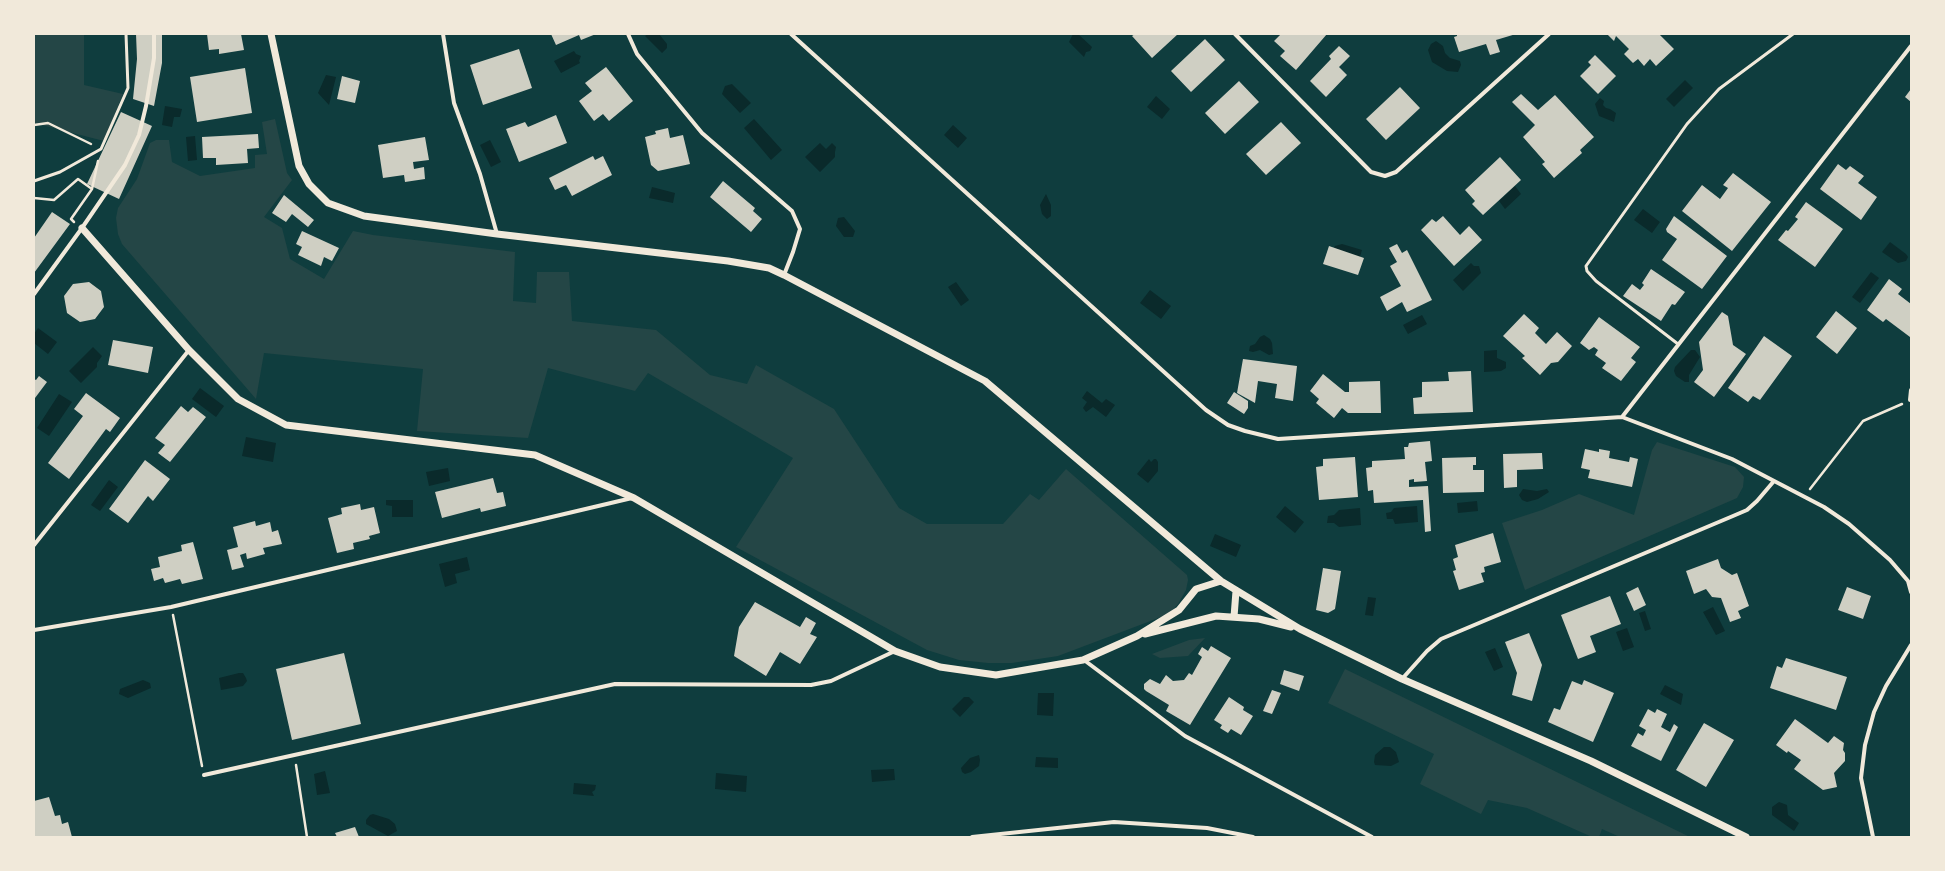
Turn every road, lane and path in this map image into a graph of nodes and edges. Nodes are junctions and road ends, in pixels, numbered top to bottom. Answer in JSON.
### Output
{"nodes":[{"id":1,"x":126,"y":34,"type":"edge"},
{"id":2,"x":154,"y":34,"type":"edge"},
{"id":3,"x":271,"y":34,"type":"edge"},
{"id":4,"x":442,"y":34,"type":"edge"},
{"id":5,"x":628,"y":34,"type":"edge"},
{"id":6,"x":791,"y":34,"type":"edge"},
{"id":7,"x":1235,"y":34,"type":"edge"},
{"id":8,"x":1549,"y":34,"type":"edge"},
{"id":9,"x":1793,"y":34,"type":"edge"},
{"id":10,"x":1911,"y":46,"type":"edge"},
{"id":11,"x":34,"y":125,"type":"edge"},
{"id":12,"x":101,"y":149,"type":"junction"},
{"id":13,"x":34,"y":181,"type":"edge"},
{"id":14,"x":92,"y":189,"type":"junction"},
{"id":15,"x":34,"y":198,"type":"edge"},
{"id":16,"x":70,"y":219,"type":"dead end"},
{"id":17,"x":82,"y":228,"type":"junction"},
{"id":18,"x":497,"y":234,"type":"junction"},
{"id":19,"x":784,"y":275,"type":"junction"},
{"id":20,"x":34,"y":294,"type":"edge"},
{"id":21,"x":1678,"y":344,"type":"junction"},
{"id":22,"x":189,"y":350,"type":"junction"},
{"id":23,"x":1911,"y":390,"type":"edge"},
{"id":24,"x":1910,"y":400,"type":"joint"},
{"id":25,"x":1622,"y":417,"type":"junction"},
{"id":26,"x":1774,"y":481,"type":"junction"},
{"id":27,"x":1804,"y":497,"type":"junction"},
{"id":28,"x":634,"y":498,"type":"junction"},
{"id":29,"x":34,"y":545,"type":"edge"},
{"id":30,"x":1221,"y":581,"type":"junction"},
{"id":31,"x":1236,"y":591,"type":"junction"},
{"id":32,"x":1911,"y":592,"type":"edge"},
{"id":33,"x":171,"y":607,"type":"junction"},
{"id":34,"x":1234,"y":617,"type":"junction"},
{"id":35,"x":1300,"y":629,"type":"junction"},
{"id":36,"x":34,"y":630,"type":"edge"},
{"id":37,"x":1137,"y":636,"type":"junction"},
{"id":38,"x":1911,"y":645,"type":"edge"},
{"id":39,"x":895,"y":651,"type":"junction"},
{"id":40,"x":1083,"y":660,"type":"junction"},
{"id":41,"x":1402,"y":679,"type":"junction"},
{"id":42,"x":294,"y":754,"type":"junction"},
{"id":43,"x":204,"y":775,"type":"joint"},
{"id":44,"x":307,"y":837,"type":"edge"},
{"id":45,"x":972,"y":837,"type":"edge"},
{"id":46,"x":1253,"y":837,"type":"edge"},
{"id":47,"x":1372,"y":837,"type":"edge"},
{"id":48,"x":1746,"y":837,"type":"edge"},
{"id":49,"x":1873,"y":837,"type":"edge"}],
"edges":[{"from":1,"to":12,"type":"lane"},
{"from":2,"to":17,"type":"street"},
{"from":3,"to":18,"type":"street"},
{"from":4,"to":18,"type":"street"},
{"from":5,"to":19,"type":"street"},
{"from":6,"to":25,"type":"street"},
{"from":7,"to":8,"type":"street"},
{"from":9,"to":21,"type":"lane"},
{"from":10,"to":21,"type":"street"},
{"from":11,"to":12,"type":"path"},
{"from":12,"to":13,"type":"lane"},
{"from":12,"to":14,"type":"path"},
{"from":14,"to":15,"type":"path"},
{"from":14,"to":16,"type":"path"},
{"from":17,"to":20,"type":"street"},
{"from":17,"to":22,"type":"street"},
{"from":18,"to":19,"type":"street"},
{"from":19,"to":30,"type":"street"},
{"from":21,"to":25,"type":"street"},
{"from":22,"to":28,"type":"street"},
{"from":22,"to":29,"type":"street"},
{"from":23,"to":24,"type":"street"},
{"from":24,"to":27,"type":"path"},
{"from":25,"to":26,"type":"street"},
{"from":26,"to":27,"type":"street"},
{"from":26,"to":41,"type":"street"},
{"from":27,"to":32,"type":"street"},
{"from":28,"to":33,"type":"street"},
{"from":28,"to":39,"type":"street"},
{"from":30,"to":31,"type":"street"},
{"from":30,"to":37,"type":"street"},
{"from":31,"to":34,"type":"street"},
{"from":31,"to":35,"type":"street"},
{"from":33,"to":36,"type":"street"},
{"from":33,"to":43,"type":"path"},
{"from":34,"to":35,"type":"street"},
{"from":34,"to":37,"type":"street"},
{"from":35,"to":41,"type":"street"},
{"from":37,"to":40,"type":"street"},
{"from":38,"to":49,"type":"street"},
{"from":39,"to":40,"type":"street"},
{"from":39,"to":42,"type":"street"},
{"from":40,"to":47,"type":"street"},
{"from":41,"to":48,"type":"street"},
{"from":42,"to":43,"type":"street"},
{"from":42,"to":44,"type":"path"},
{"from":45,"to":46,"type":"street"}]}
